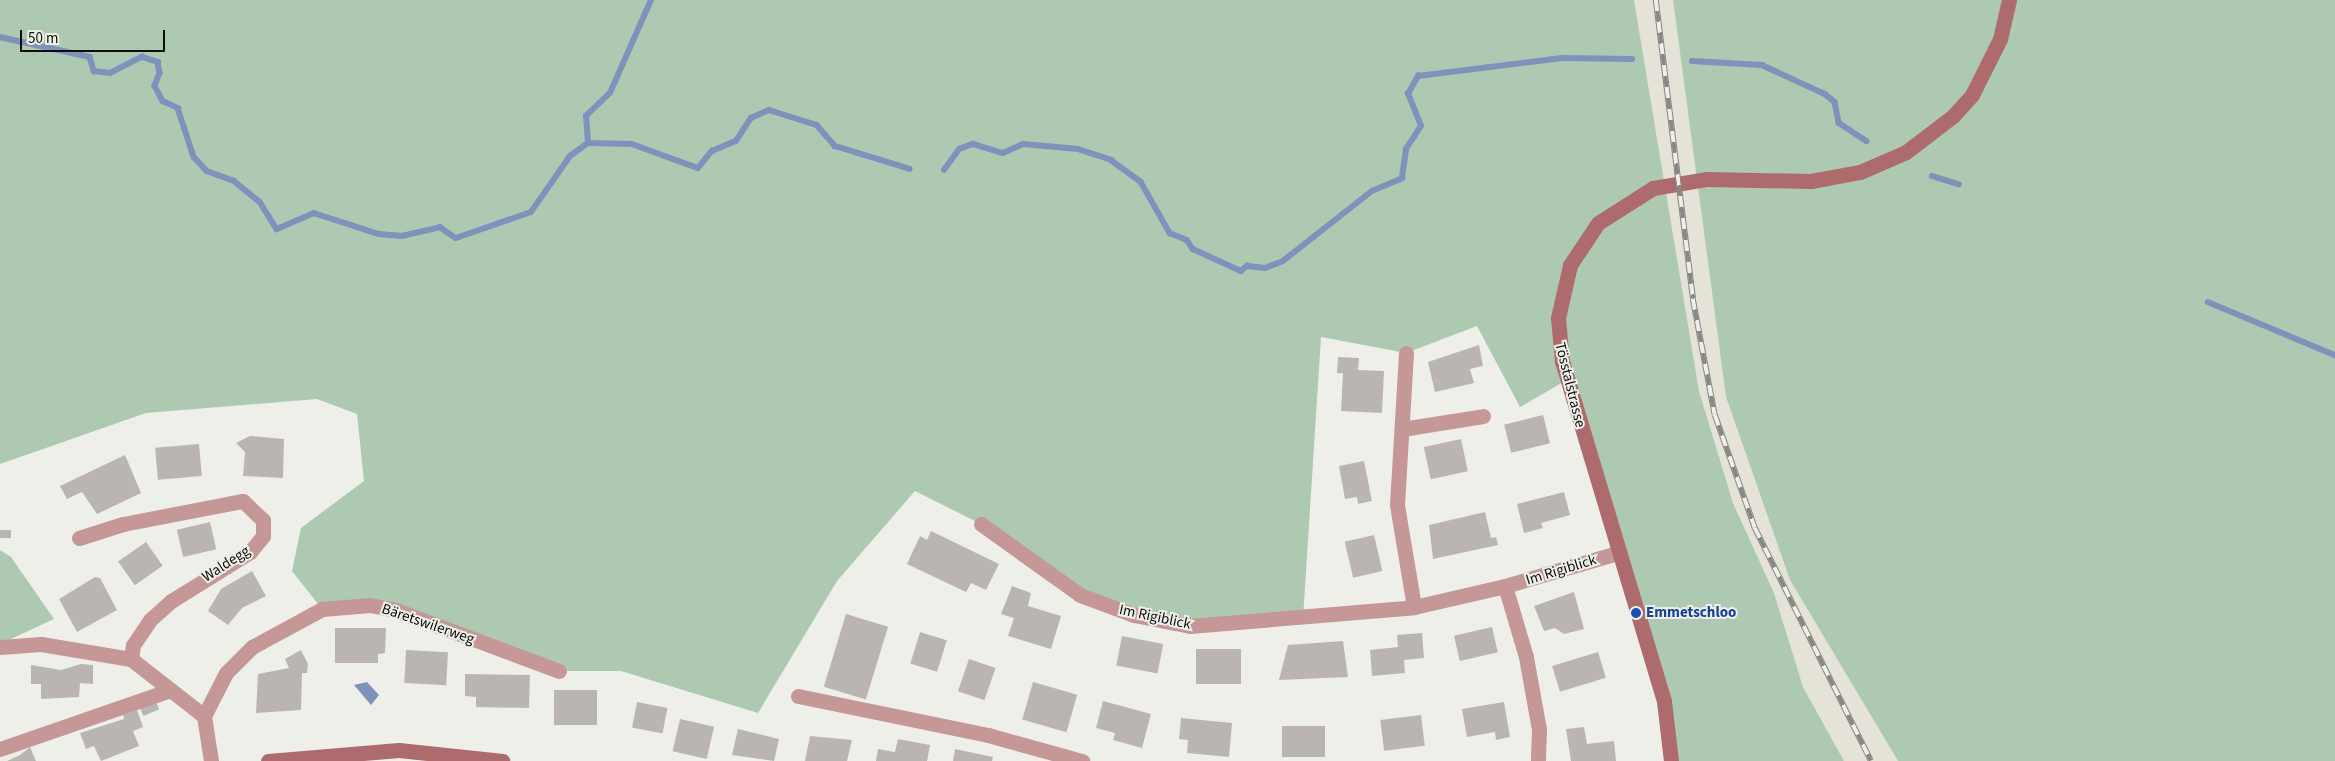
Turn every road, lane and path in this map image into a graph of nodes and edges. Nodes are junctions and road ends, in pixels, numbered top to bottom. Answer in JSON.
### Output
{"nodes":[{"id":1,"x":2010,"y":0,"type":"edge"},
{"id":2,"x":1406,"y":353,"type":"dead end"},
{"id":3,"x":1483,"y":416,"type":"dead end"},
{"id":4,"x":1402,"y":429,"type":"junction"},
{"id":5,"x":981,"y":524,"type":"dead end"},
{"id":6,"x":79,"y":538,"type":"dead end"},
{"id":7,"x":1617,"y":553,"type":"junction"},
{"id":8,"x":1506,"y":586,"type":"junction"},
{"id":9,"x":1414,"y":607,"type":"junction"},
{"id":10,"x":0,"y":647,"type":"edge"},
{"id":11,"x":131,"y":659,"type":"junction"},
{"id":12,"x":559,"y":671,"type":"dead end"},
{"id":13,"x":170,"y":690,"type":"junction"},
{"id":14,"x":798,"y":696,"type":"dead end"},
{"id":15,"x":204,"y":716,"type":"junction"},
{"id":16,"x":0,"y":748,"type":"edge"},
{"id":17,"x":211,"y":761,"type":"edge"},
{"id":18,"x":268,"y":761,"type":"edge"},
{"id":19,"x":502,"y":761,"type":"edge"},
{"id":20,"x":1082,"y":761,"type":"edge"},
{"id":21,"x":1538,"y":761,"type":"edge"},
{"id":22,"x":1671,"y":761,"type":"edge"}],
"edges":[{"from":1,"to":7,"type":"main road","name":"Tösstalstrasse"},
{"from":2,"to":4,"type":"street"},
{"from":3,"to":4,"type":"street"},
{"from":4,"to":9,"type":"street"},
{"from":5,"to":9,"type":"street","name":"Im Rigiblick"},
{"from":6,"to":11,"type":"street","name":"Waldegg"},
{"from":7,"to":8,"type":"street","name":"Im Rigiblick"},
{"from":7,"to":22,"type":"main road","name":"Tösstalstrasse"},
{"from":8,"to":9,"type":"street","name":"Im Rigiblick"},
{"from":8,"to":21,"type":"street","name":"Im Rigiblick"},
{"from":10,"to":11,"type":"street"},
{"from":11,"to":13,"type":"street"},
{"from":12,"to":15,"type":"street","name":"Bäretswilerweg"},
{"from":13,"to":15,"type":"street"},
{"from":13,"to":16,"type":"street"},
{"from":14,"to":20,"type":"street"},
{"from":15,"to":17,"type":"street"},
{"from":18,"to":19,"type":"main road"}]}
